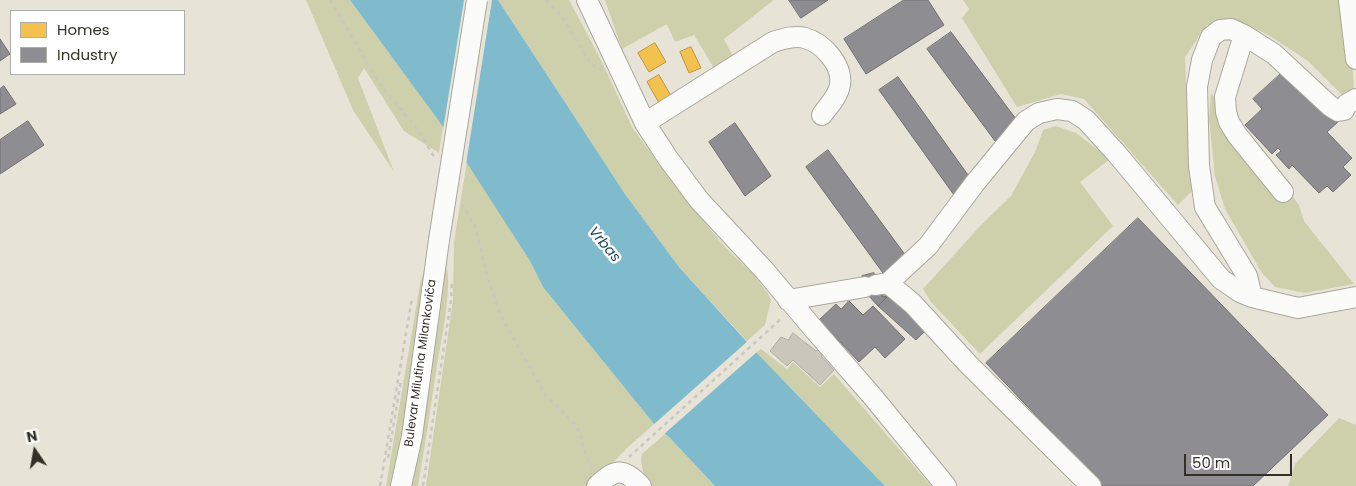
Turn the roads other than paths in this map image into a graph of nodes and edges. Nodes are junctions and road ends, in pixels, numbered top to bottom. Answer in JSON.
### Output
{"nodes":[{"id":1,"x":477,"y":0,"type":"edge"},
{"id":2,"x":587,"y":0,"type":"edge"},
{"id":3,"x":1349,"y":0,"type":"edge"},
{"id":4,"x":1244,"y":35,"type":"junction"},
{"id":5,"x":1356,"y":59,"type":"edge"},
{"id":6,"x":1356,"y":99,"type":"edge"},
{"id":7,"x":822,"y":115,"type":"dead end"},
{"id":8,"x":645,"y":123,"type":"junction"},
{"id":9,"x":1282,"y":192,"type":"dead end"},
{"id":10,"x":877,"y":285,"type":"junction"},
{"id":11,"x":1252,"y":297,"type":"junction"},
{"id":12,"x":1356,"y":297,"type":"edge"},
{"id":13,"x":788,"y":300,"type":"junction"},
{"id":14,"x":603,"y":481,"type":"edge"},
{"id":15,"x":401,"y":486,"type":"edge"},
{"id":16,"x":641,"y":486,"type":"edge"},
{"id":17,"x":946,"y":486,"type":"edge"},
{"id":18,"x":1091,"y":486,"type":"edge"}],
"edges":[{"from":1,"to":15,"type":"street","name":"Bulevar Milutina Milankovića","bridge":true},
{"from":2,"to":8,"type":"street"},
{"from":3,"to":5,"type":"street"},
{"from":4,"to":6,"type":"street"},
{"from":4,"to":9,"type":"street"},
{"from":4,"to":11,"type":"street"},
{"from":7,"to":8,"type":"street"},
{"from":8,"to":13,"type":"street"},
{"from":10,"to":11,"type":"street"},
{"from":10,"to":13,"type":"street"},
{"from":10,"to":18,"type":"street"},
{"from":11,"to":12,"type":"street"},
{"from":13,"to":17,"type":"street"},
{"from":14,"to":16,"type":"street"}]}
